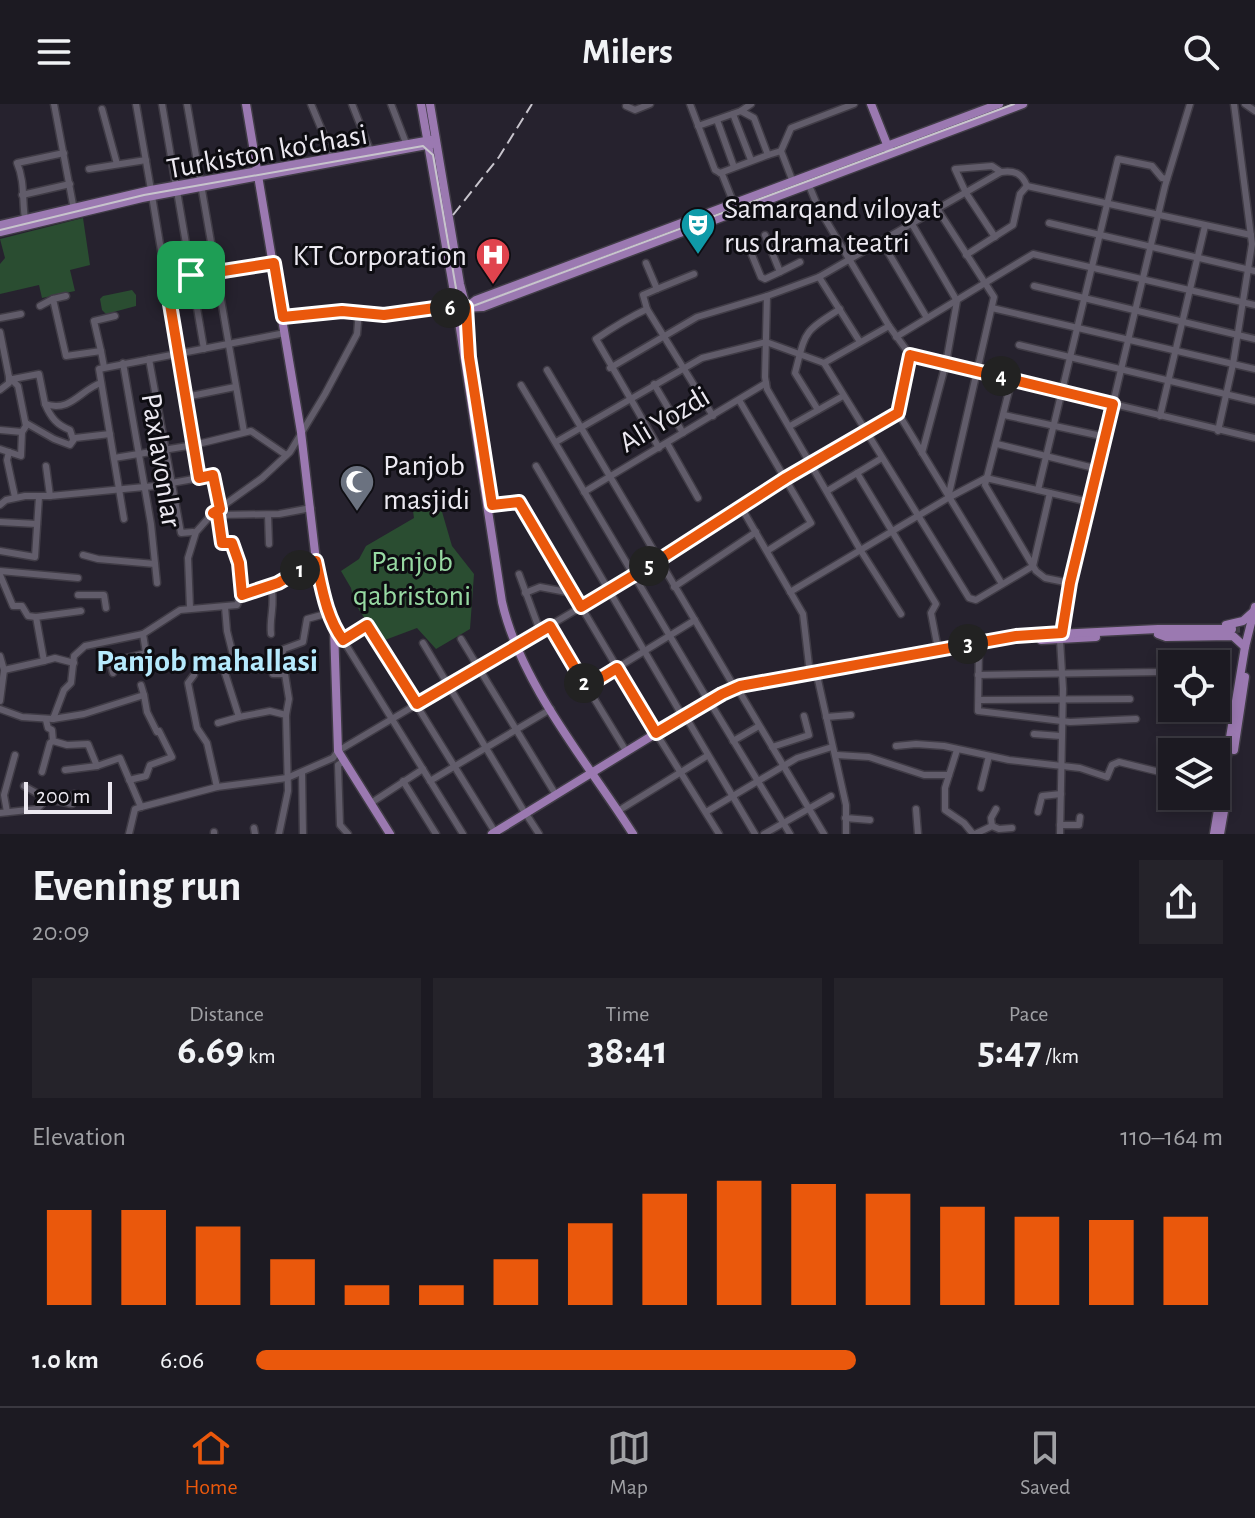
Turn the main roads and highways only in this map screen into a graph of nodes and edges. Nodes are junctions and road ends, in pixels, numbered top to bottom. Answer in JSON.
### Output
{"nodes":[{"id":1,"x":246,"y":104,"type":"edge"},
{"id":2,"x":421,"y":104,"type":"edge"},
{"id":3,"x":430,"y":104,"type":"edge"},
{"id":4,"x":871,"y":104,"type":"edge"},
{"id":5,"x":999,"y":104,"type":"edge"},
{"id":6,"x":1023,"y":104,"type":"edge"},
{"id":7,"x":431,"y":142,"type":"junction"},
{"id":8,"x":889,"y":150,"type":"junction"},
{"id":9,"x":259,"y":174,"type":"junction"},
{"id":10,"x":807,"y":180,"type":"junction"},
{"id":11,"x":75,"y":210,"type":"junction"},
{"id":12,"x":0,"y":225,"type":"edge"},
{"id":13,"x":0,"y":232,"type":"edge"},
{"id":14,"x":462,"y":308,"type":"junction"},
{"id":15,"x":495,"y":541,"type":"junction"},
{"id":16,"x":1254,"y":609,"type":"edge"},
{"id":17,"x":1233,"y":631,"type":"junction"},
{"id":18,"x":1252,"y":634,"type":"edge"},
{"id":19,"x":1061,"y":636,"type":"junction"},
{"id":20,"x":517,"y":645,"type":"junction"},
{"id":21,"x":814,"y":674,"type":"junction"},
{"id":22,"x":657,"y":735,"type":"junction"},
{"id":23,"x":1230,"y":738,"type":"edge"},
{"id":24,"x":594,"y":773,"type":"junction"},
{"id":25,"x":1218,"y":810,"type":"edge"},
{"id":26,"x":527,"y":815,"type":"junction"},
{"id":27,"x":495,"y":833,"type":"edge"},
{"id":28,"x":390,"y":834,"type":"edge"},
{"id":29,"x":633,"y":834,"type":"edge"},
{"id":30,"x":1217,"y":834,"type":"edge"}],
"edges":[{"from":1,"to":9,"type":"main road"},
{"from":2,"to":7,"type":"main road"},
{"from":3,"to":7,"type":"main road"},
{"from":4,"to":8,"type":"main road"},
{"from":5,"to":8,"type":"main road"},
{"from":6,"to":8,"type":"main road"},
{"from":7,"to":9,"type":"main road","name":"Turkiston ko'chasi"},
{"from":7,"to":9,"type":"main road","name":"Turkiston ko'chasi"},
{"from":7,"to":14,"type":"main road"},
{"from":8,"to":10,"type":"main road"},
{"from":9,"to":11,"type":"main road","name":"Turkiston ko'chasi"},
{"from":9,"to":28,"type":"main road"},
{"from":10,"to":14,"type":"main road"},
{"from":10,"to":14,"type":"main road"},
{"from":11,"to":12,"type":"main road","name":"Turkiston ko'chasi"},
{"from":11,"to":13,"type":"main road","name":"Turkiston ko'chasi"},
{"from":14,"to":15,"type":"main road"},
{"from":14,"to":15,"type":"main road"},
{"from":15,"to":20,"type":"main road"},
{"from":16,"to":17,"type":"main road"},
{"from":16,"to":18,"type":"main road"},
{"from":17,"to":18,"type":"main road"},
{"from":17,"to":18,"type":"main road"},
{"from":17,"to":19,"type":"main road"},
{"from":18,"to":23,"type":"main road"},
{"from":18,"to":30,"type":"main road"},
{"from":19,"to":21,"type":"main road"},
{"from":19,"to":21,"type":"main road"},
{"from":20,"to":24,"type":"main road"},
{"from":20,"to":24,"type":"main road"},
{"from":21,"to":22,"type":"main road"},
{"from":22,"to":24,"type":"main road"},
{"from":22,"to":24,"type":"main road"},
{"from":24,"to":26,"type":"main road"},
{"from":24,"to":26,"type":"main road"},
{"from":24,"to":29,"type":"main road"},
{"from":25,"to":30,"type":"main road"},
{"from":26,"to":27,"type":"main road"}]}
